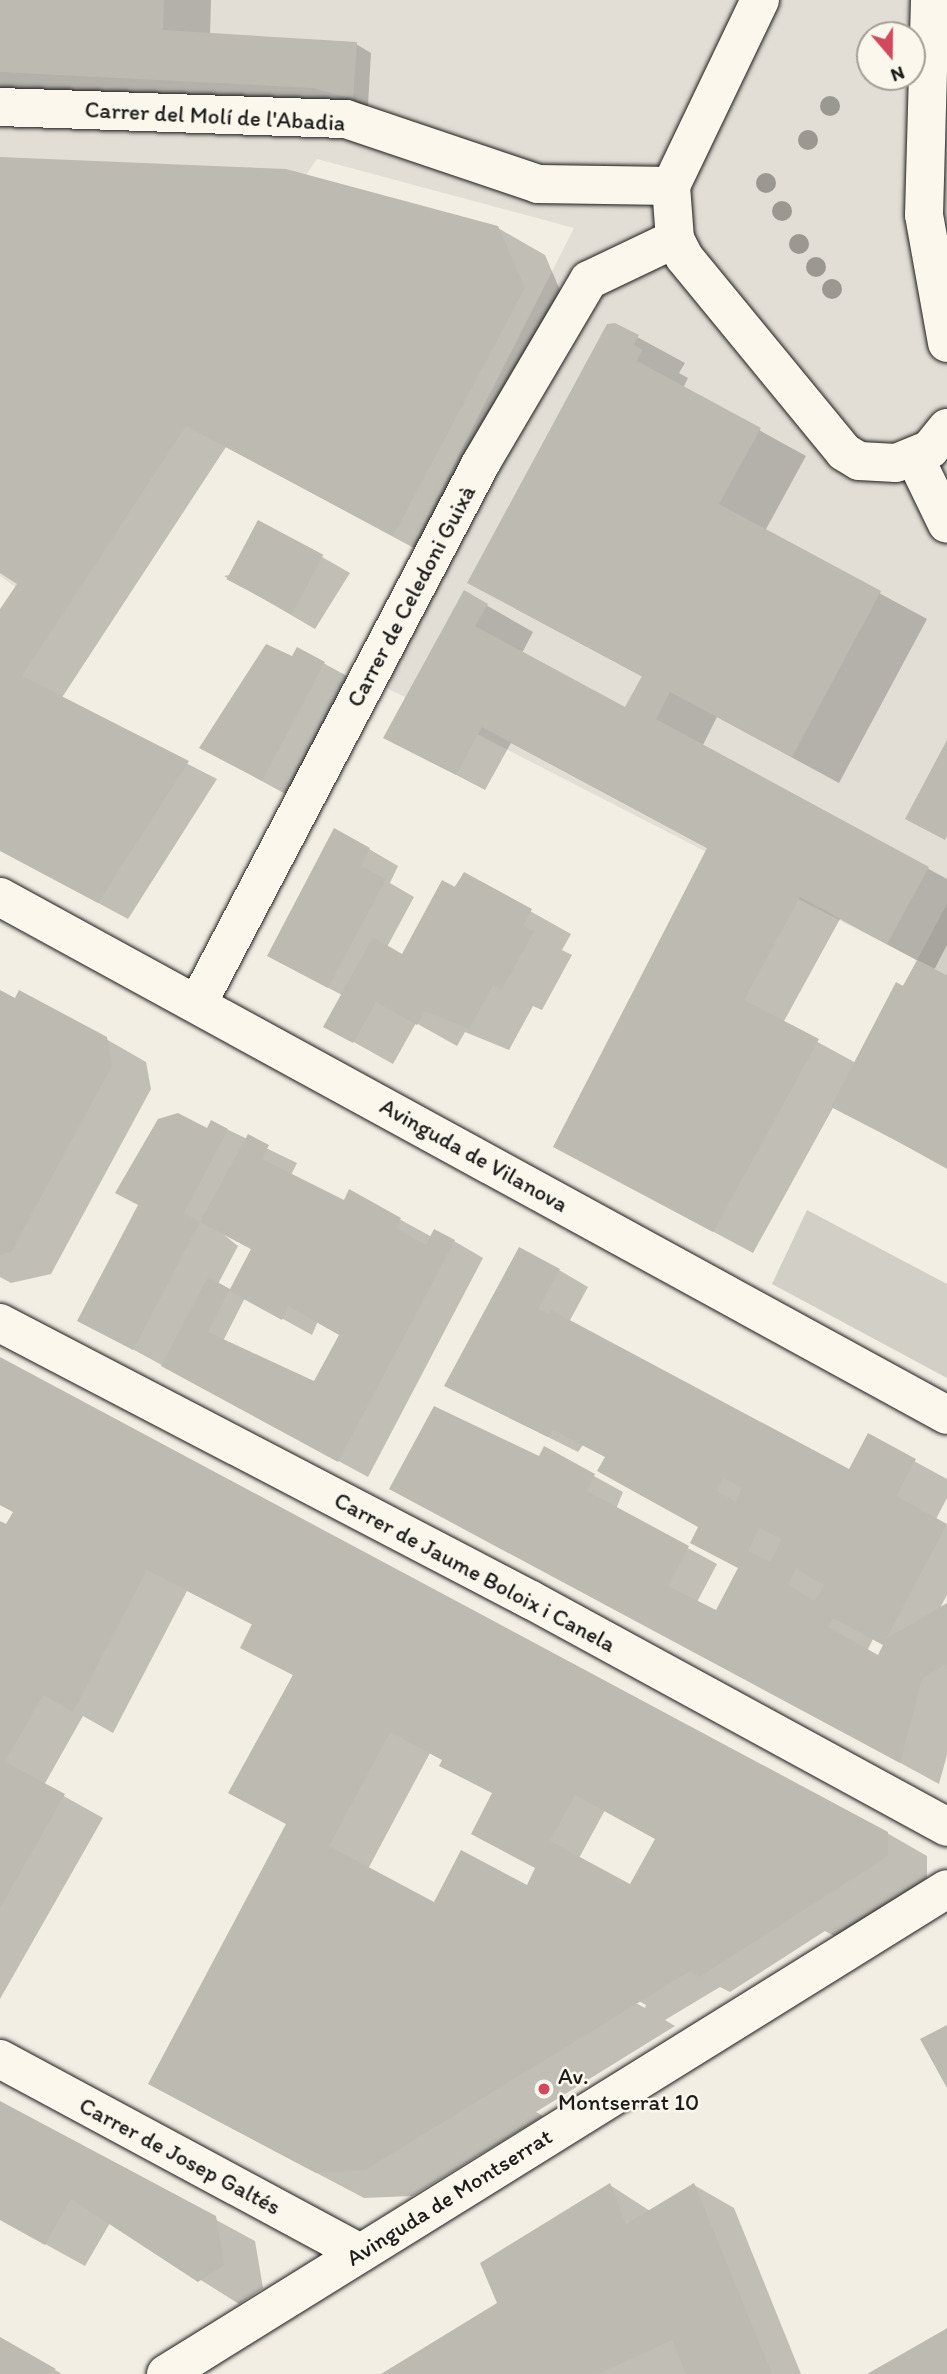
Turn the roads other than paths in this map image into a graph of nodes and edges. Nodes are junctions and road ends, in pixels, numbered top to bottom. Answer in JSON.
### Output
{"nodes":[{"id":1,"x":760,"y":0,"type":"edge"},
{"id":2,"x":930,"y":0,"type":"edge"},
{"id":3,"x":0,"y":107,"type":"edge"},
{"id":4,"x":671,"y":186,"type":"junction"},
{"id":5,"x":675,"y":239,"type":"junction"},
{"id":6,"x":947,"y":343,"type":"edge"},
{"id":7,"x":947,"y":428,"type":"edge"},
{"id":8,"x":915,"y":458,"type":"junction"},
{"id":9,"x":947,"y":524,"type":"edge"},
{"id":10,"x":0,"y":897,"type":"edge"},
{"id":11,"x":198,"y":1003,"type":"junction"},
{"id":12,"x":0,"y":1323,"type":"edge"},
{"id":13,"x":947,"y":1415,"type":"edge"},
{"id":14,"x":947,"y":1827,"type":"edge"},
{"id":15,"x":947,"y":1889,"type":"edge"},
{"id":16,"x":0,"y":2059,"type":"edge"},
{"id":17,"x":359,"y":2252,"type":"junction"},
{"id":18,"x":166,"y":2374,"type":"edge"}],
"edges":[{"from":1,"to":4,"type":"street"},
{"from":2,"to":6,"type":"street"},
{"from":3,"to":4,"type":"street","name":"Carrer del Molí de l'Abadia"},
{"from":4,"to":5,"type":"street"},
{"from":5,"to":8,"type":"street"},
{"from":5,"to":11,"type":"street","name":"Carrer de Celedoni Guixà"},
{"from":7,"to":8,"type":"street"},
{"from":8,"to":9,"type":"street"},
{"from":10,"to":11,"type":"street","name":"Avinguda de Vilanova"},
{"from":11,"to":13,"type":"street","name":"Avinguda de Vilanova"},
{"from":12,"to":14,"type":"street","name":"Carrer de Jaume Boloix i Canela"},
{"from":15,"to":17,"type":"street","name":"Avinguda de Montserrat"},
{"from":16,"to":17,"type":"street","name":"Carrer de Josep Galtés"},
{"from":17,"to":18,"type":"street","name":"Avinguda de Montserrat"}]}
